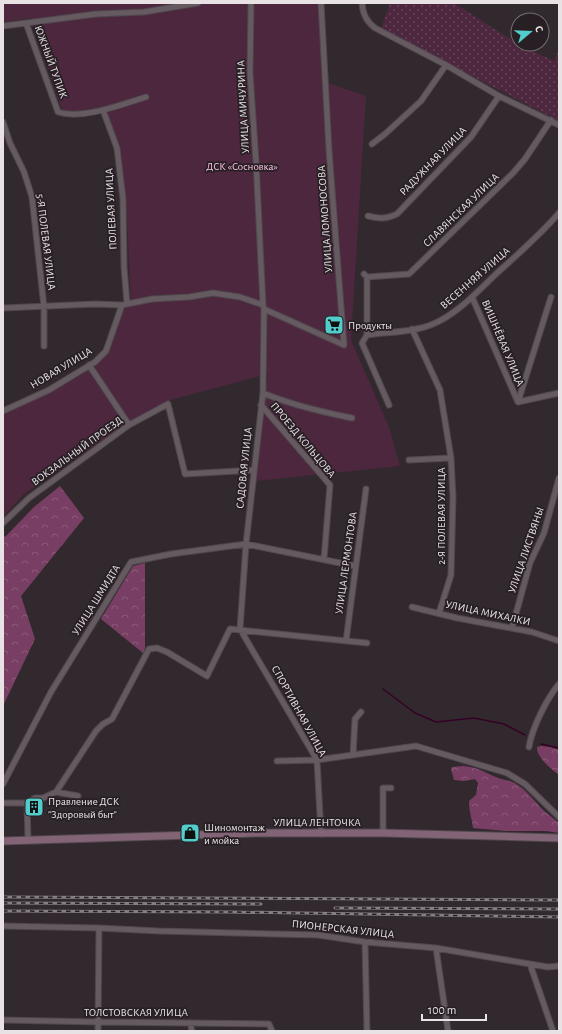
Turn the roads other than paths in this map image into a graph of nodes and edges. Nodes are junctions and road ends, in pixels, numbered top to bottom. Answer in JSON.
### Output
{"nodes":[{"id":1,"x":198,"y":3,"type":"edge"},
{"id":2,"x":251,"y":3,"type":"edge"},
{"id":3,"x":321,"y":3,"type":"edge"},
{"id":4,"x":362,"y":3,"type":"edge"},
{"id":5,"x":26,"y":24,"type":"junction"},
{"id":6,"x":3,"y":26,"type":"edge"},
{"id":7,"x":446,"y":65,"type":"junction"},
{"id":8,"x":499,"y":96,"type":"junction"},
{"id":9,"x":146,"y":97,"type":"dead end"},
{"id":10,"x":103,"y":110,"type":"junction"},
{"id":11,"x":550,"y":120,"type":"junction"},
{"id":12,"x":3,"y":122,"type":"edge"},
{"id":13,"x":559,"y":125,"type":"edge"},
{"id":14,"x":372,"y":144,"type":"dead end"},
{"id":15,"x":559,"y":213,"type":"edge"},
{"id":16,"x":368,"y":216,"type":"dead end"},
{"id":17,"x":472,"y":296,"type":"junction"},
{"id":18,"x":551,"y":297,"type":"dead end"},
{"id":19,"x":122,"y":304,"type":"junction"},
{"id":20,"x":44,"y":306,"type":"junction"},
{"id":21,"x":264,"y":307,"type":"junction"},
{"id":22,"x":3,"y":308,"type":"edge"},
{"id":23,"x":412,"y":329,"type":"junction"},
{"id":24,"x":367,"y":335,"type":"junction"},
{"id":25,"x":44,"y":346,"type":"dead end"},
{"id":26,"x":89,"y":365,"type":"junction"},
{"id":27,"x":263,"y":393,"type":"junction"},
{"id":28,"x":559,"y":393,"type":"edge"},
{"id":29,"x":518,"y":402,"type":"junction"},
{"id":30,"x":261,"y":405,"type":"junction"},
{"id":31,"x":389,"y":406,"type":"dead end"},
{"id":32,"x":3,"y":411,"type":"edge"},
{"id":33,"x":352,"y":418,"type":"dead end"},
{"id":34,"x":129,"y":425,"type":"junction"},
{"id":35,"x":451,"y":458,"type":"junction"},
{"id":36,"x":409,"y":460,"type":"dead end"},
{"id":37,"x":254,"y":470,"type":"junction"},
{"id":38,"x":559,"y":478,"type":"edge"},
{"id":39,"x":366,"y":489,"type":"dead end"},
{"id":40,"x":3,"y":523,"type":"edge"},
{"id":41,"x":246,"y":544,"type":"junction"},
{"id":42,"x":324,"y":560,"type":"junction"},
{"id":43,"x":355,"y":566,"type":"junction"},
{"id":44,"x":412,"y":607,"type":"dead end"},
{"id":45,"x":439,"y":613,"type":"junction"},
{"id":46,"x":512,"y":628,"type":"junction"},
{"id":47,"x":240,"y":629,"type":"junction"},
{"id":48,"x":346,"y":641,"type":"junction"},
{"id":49,"x":559,"y":641,"type":"edge"},
{"id":50,"x":368,"y":643,"type":"dead end"},
{"id":51,"x":559,"y":684,"type":"edge"},
{"id":52,"x":361,"y":712,"type":"dead end"},
{"id":53,"x":529,"y":748,"type":"dead end"},
{"id":54,"x":353,"y":755,"type":"junction"},
{"id":55,"x":317,"y":760,"type":"junction"},
{"id":56,"x":277,"y":761,"type":"dead end"},
{"id":57,"x":3,"y":784,"type":"edge"},
{"id":58,"x":391,"y":788,"type":"dead end"},
{"id":59,"x":56,"y":792,"type":"junction"},
{"id":60,"x":78,"y":796,"type":"dead end"},
{"id":61,"x":27,"y":803,"type":"junction"},
{"id":62,"x":3,"y":804,"type":"edge"},
{"id":63,"x":559,"y":817,"type":"edge"},
{"id":64,"x":383,"y":833,"type":"junction"},
{"id":65,"x":321,"y":834,"type":"junction"},
{"id":66,"x":559,"y":838,"type":"edge"},
{"id":67,"x":28,"y":840,"type":"junction"},
{"id":68,"x":3,"y":841,"type":"edge"},
{"id":69,"x":3,"y":926,"type":"edge"},
{"id":70,"x":99,"y":928,"type":"junction"},
{"id":71,"x":365,"y":942,"type":"junction"},
{"id":72,"x":436,"y":948,"type":"junction"},
{"id":73,"x":530,"y":964,"type":"junction"},
{"id":74,"x":559,"y":966,"type":"edge"},
{"id":75,"x":3,"y":1020,"type":"edge"},
{"id":76,"x":98,"y":1022,"type":"junction"},
{"id":77,"x":190,"y":1023,"type":"junction"},
{"id":78,"x":98,"y":1031,"type":"edge"},
{"id":79,"x":192,"y":1031,"type":"edge"},
{"id":80,"x":272,"y":1031,"type":"edge"},
{"id":81,"x":367,"y":1031,"type":"edge"},
{"id":82,"x":448,"y":1031,"type":"edge"},
{"id":83,"x":553,"y":1031,"type":"edge"}],
"edges":[{"from":1,"to":5,"type":"street"},
{"from":2,"to":21,"type":"street","name":"УЛИЦА МИЧУРИНА"},
{"from":3,"to":21,"type":"street","name":"УЛИЦА ЛОМОНОСОВА"},
{"from":4,"to":7,"type":"street"},
{"from":5,"to":6,"type":"street"},
{"from":5,"to":10,"type":"street","name":"ЮЖНЫЙ ТУПИК"},
{"from":7,"to":8,"type":"street"},
{"from":7,"to":14,"type":"street"},
{"from":8,"to":11,"type":"street"},
{"from":8,"to":16,"type":"street","name":"РАДУЖНАЯ УЛИЦА"},
{"from":9,"to":10,"type":"street","name":"ЮЖНЫЙ ТУПИК"},
{"from":10,"to":19,"type":"street","name":"ПОЛЕВАЯ УЛИЦА"},
{"from":11,"to":13,"type":"street"},
{"from":11,"to":24,"type":"street","name":"СЛАВЯНСКАЯ УЛИЦА"},
{"from":12,"to":20,"type":"street","name":"5-Я ПОЛЕВАЯ УЛИЦА"},
{"from":15,"to":17,"type":"street","name":"ВЕСЕННЯЯ УЛИЦА"},
{"from":17,"to":23,"type":"street","name":"ВЕСЕННЯЯ УЛИЦА"},
{"from":17,"to":29,"type":"street","name":"ВИШНЁВАЯ УЛИЦА"},
{"from":18,"to":29,"type":"street"},
{"from":19,"to":20,"type":"street"},
{"from":19,"to":21,"type":"street"},
{"from":19,"to":26,"type":"street","name":"НОВАЯ УЛИЦА"},
{"from":20,"to":22,"type":"street"},
{"from":20,"to":25,"type":"street","name":"5-Я ПОЛЕВАЯ УЛИЦА"},
{"from":21,"to":27,"type":"street","name":"САДОВАЯ УЛИЦА"},
{"from":23,"to":24,"type":"street","name":"ВЕСЕННЯЯ УЛИЦА"},
{"from":23,"to":35,"type":"street","name":"2-Я ПОЛЕВАЯ УЛИЦА"},
{"from":24,"to":31,"type":"street"},
{"from":26,"to":32,"type":"street","name":"НОВАЯ УЛИЦА"},
{"from":26,"to":34,"type":"street"},
{"from":27,"to":30,"type":"street","name":"САДОВАЯ УЛИЦА"},
{"from":27,"to":33,"type":"street"},
{"from":28,"to":29,"type":"street","name":"ВИШНЁВАЯ УЛИЦА"},
{"from":30,"to":37,"type":"street","name":"САДОВАЯ УЛИЦА"},
{"from":30,"to":42,"type":"street","name":"ПРОЕЗД КОЛЬЦОВА"},
{"from":34,"to":37,"type":"street","name":"ВОКЗАЛЬНЫЙ ПРОЕЗД"},
{"from":34,"to":40,"type":"street","name":"ВОКЗАЛЬНЫЙ ПРОЕЗД"},
{"from":35,"to":36,"type":"street"},
{"from":35,"to":45,"type":"street","name":"2-Я ПОЛЕВАЯ УЛИЦА"},
{"from":37,"to":41,"type":"street","name":"САДОВАЯ УЛИЦА"},
{"from":38,"to":46,"type":"street","name":"УЛИЦА ЛИСТВЯНЫ"},
{"from":39,"to":43,"type":"street","name":"УЛИЦА ЛЕРМОНТОВА"},
{"from":41,"to":42,"type":"street","name":"УЛИЦА ШМИДТА"},
{"from":41,"to":47,"type":"street","name":"САДОВАЯ УЛИЦА"},
{"from":41,"to":57,"type":"street","name":"УЛИЦА ШМИДТА"},
{"from":42,"to":43,"type":"street","name":"УЛИЦА ШМИДТА"},
{"from":43,"to":48,"type":"street","name":"УЛИЦА ЛЕРМОНТОВА"},
{"from":44,"to":45,"type":"street","name":"УЛИЦА МИХАЛКИ"},
{"from":45,"to":46,"type":"street","name":"УЛИЦА МИХАЛКИ"},
{"from":46,"to":49,"type":"street","name":"УЛИЦА МИХАЛКИ"},
{"from":47,"to":48,"type":"street"},
{"from":47,"to":55,"type":"street","name":"СПОРТИВНАЯ УЛИЦА"},
{"from":47,"to":59,"type":"street"},
{"from":48,"to":50,"type":"street"},
{"from":51,"to":53,"type":"street"},
{"from":52,"to":54,"type":"street"},
{"from":54,"to":55,"type":"street"},
{"from":54,"to":63,"type":"street"},
{"from":55,"to":56,"type":"street"},
{"from":55,"to":65,"type":"street","name":"СПОРТИВНАЯ УЛИЦА"},
{"from":58,"to":64,"type":"street"},
{"from":59,"to":60,"type":"street"},
{"from":59,"to":61,"type":"street"},
{"from":61,"to":62,"type":"street"},
{"from":61,"to":67,"type":"street"},
{"from":64,"to":65,"type":"main road","name":"УЛИЦА ЛЕНТОЧКА"},
{"from":64,"to":66,"type":"main road","name":"УЛИЦА ЛЕНТОЧКА"},
{"from":65,"to":67,"type":"main road","name":"УЛИЦА ЛЕНТОЧКА"},
{"from":67,"to":68,"type":"main road","name":"УЛИЦА ЛЕНТОЧКА"},
{"from":69,"to":70,"type":"street","name":"ПИОНЕРСКАЯ УЛИЦА"},
{"from":70,"to":71,"type":"street","name":"ПИОНЕРСКАЯ УЛИЦА"},
{"from":70,"to":76,"type":"street"},
{"from":71,"to":72,"type":"street","name":"ПИОНЕРСКАЯ УЛИЦА"},
{"from":71,"to":81,"type":"street"},
{"from":72,"to":73,"type":"street","name":"ПИОНЕРСКАЯ УЛИЦА"},
{"from":72,"to":82,"type":"street"},
{"from":73,"to":74,"type":"street","name":"ПИОНЕРСКАЯ УЛИЦА"},
{"from":73,"to":83,"type":"street"},
{"from":75,"to":76,"type":"street","name":"ТОЛСТОВСКАЯ УЛИЦА"},
{"from":76,"to":77,"type":"street","name":"ТОЛСТОВСКАЯ УЛИЦА"},
{"from":76,"to":78,"type":"street"},
{"from":77,"to":79,"type":"street"},
{"from":77,"to":80,"type":"street","name":"ТОЛСТОВСКАЯ УЛИЦА"}]}
